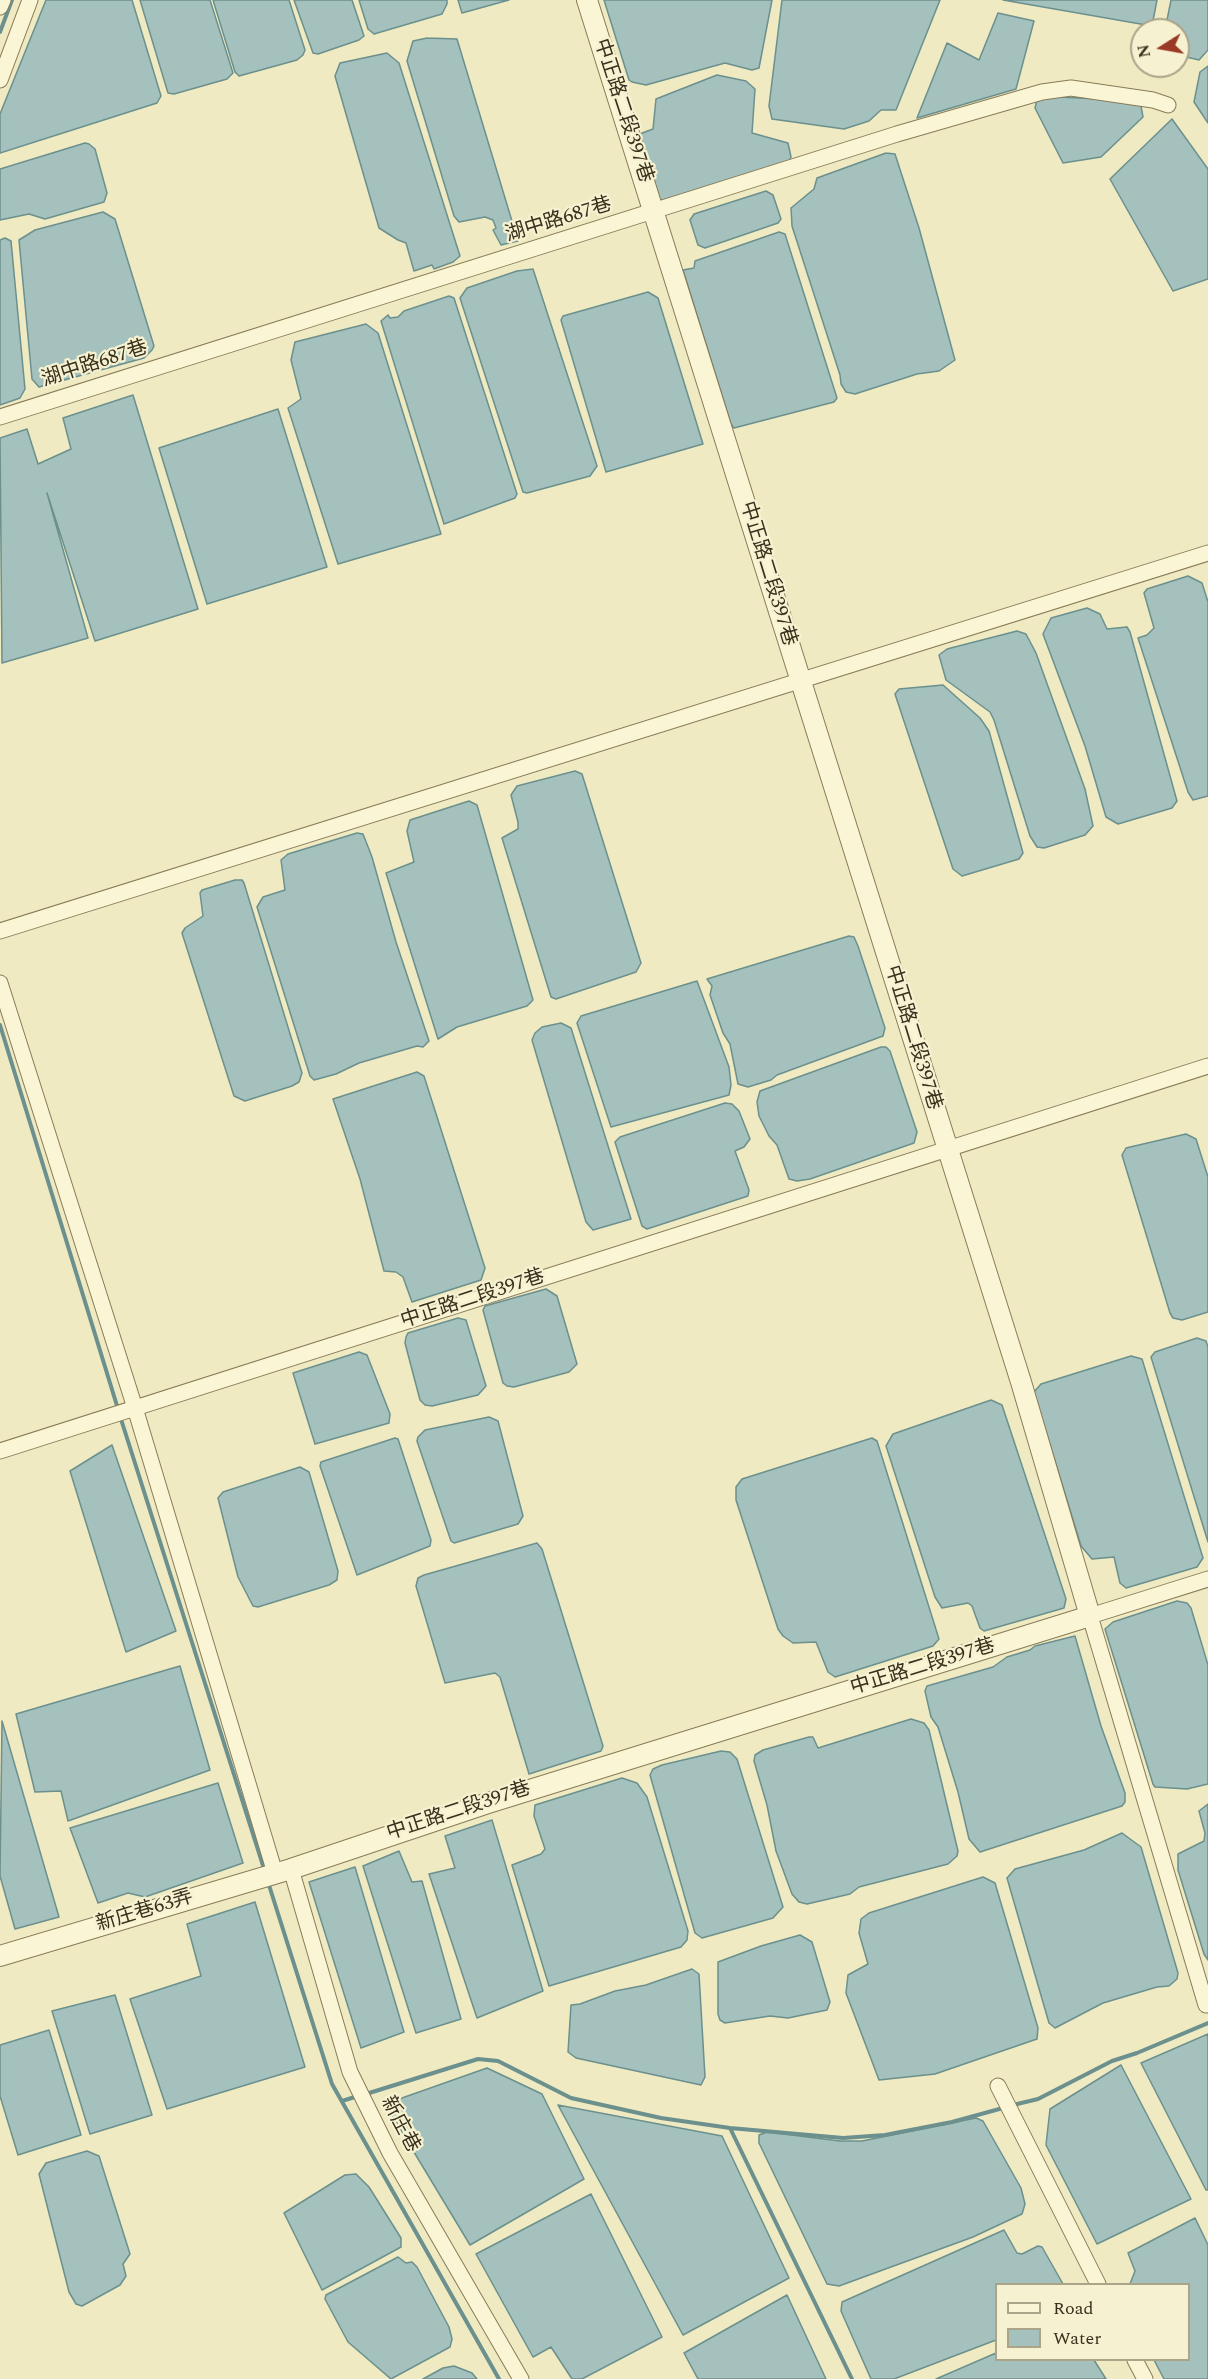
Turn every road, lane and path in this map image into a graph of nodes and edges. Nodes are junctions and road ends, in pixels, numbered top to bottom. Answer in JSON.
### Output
{"nodes":[{"id":1,"x":3,"y":0,"type":"edge"},
{"id":2,"x":30,"y":0,"type":"edge"},
{"id":3,"x":587,"y":0,"type":"edge"},
{"id":4,"x":0,"y":8,"type":"edge"},
{"id":5,"x":0,"y":80,"type":"edge"},
{"id":6,"x":1168,"y":105,"type":"dead end"},
{"id":7,"x":654,"y":213,"type":"junction"},
{"id":8,"x":0,"y":417,"type":"edge"},
{"id":9,"x":1208,"y":553,"type":"edge"},
{"id":10,"x":800,"y":679,"type":"junction"},
{"id":11,"x":0,"y":931,"type":"edge"},
{"id":12,"x":0,"y":983,"type":"edge"},
{"id":13,"x":1208,"y":1066,"type":"edge"},
{"id":14,"x":947,"y":1149,"type":"junction"},
{"id":15,"x":135,"y":1408,"type":"junction"},
{"id":16,"x":0,"y":1451,"type":"edge"},
{"id":17,"x":1208,"y":1579,"type":"edge"},
{"id":18,"x":1090,"y":1616,"type":"junction"},
{"id":19,"x":283,"y":1871,"type":"junction"},
{"id":20,"x":0,"y":1956,"type":"edge"},
{"id":21,"x":1206,"y":2005,"type":"dead end"},
{"id":22,"x":998,"y":2086,"type":"dead end"},
{"id":23,"x":1097,"y":2283,"type":"edge"},
{"id":24,"x":1136,"y":2361,"type":"edge"},
{"id":25,"x":521,"y":2379,"type":"edge"},
{"id":26,"x":1145,"y":2379,"type":"edge"}],
"edges":[{"from":1,"to":4,"type":"street"},
{"from":2,"to":5,"type":"street"},
{"from":3,"to":7,"type":"street","name":"中正路二段397巷"},
{"from":6,"to":7,"type":"street","name":"湖中路687巷"},
{"from":7,"to":8,"type":"street","name":"湖中路687巷"},
{"from":7,"to":10,"type":"street","name":"中正路二段397巷"},
{"from":9,"to":10,"type":"street"},
{"from":10,"to":11,"type":"street"},
{"from":10,"to":14,"type":"street","name":"中正路二段397巷"},
{"from":12,"to":15,"type":"street","name":"新庄巷"},
{"from":13,"to":14,"type":"street","name":"中正路二段397巷"},
{"from":14,"to":15,"type":"street","name":"中正路二段397巷"},
{"from":14,"to":18,"type":"street","name":"中正路二段397巷"},
{"from":15,"to":16,"type":"street","name":"中正路二段397巷"},
{"from":15,"to":19,"type":"street","name":"新庄巷"},
{"from":17,"to":18,"type":"street"},
{"from":18,"to":19,"type":"street","name":"中正路二段397巷"},
{"from":18,"to":21,"type":"street"},
{"from":19,"to":20,"type":"street","name":"新庄巷63弄"},
{"from":19,"to":25,"type":"street","name":"新庄巷"},
{"from":22,"to":23,"type":"street"},
{"from":24,"to":26,"type":"street"}]}
